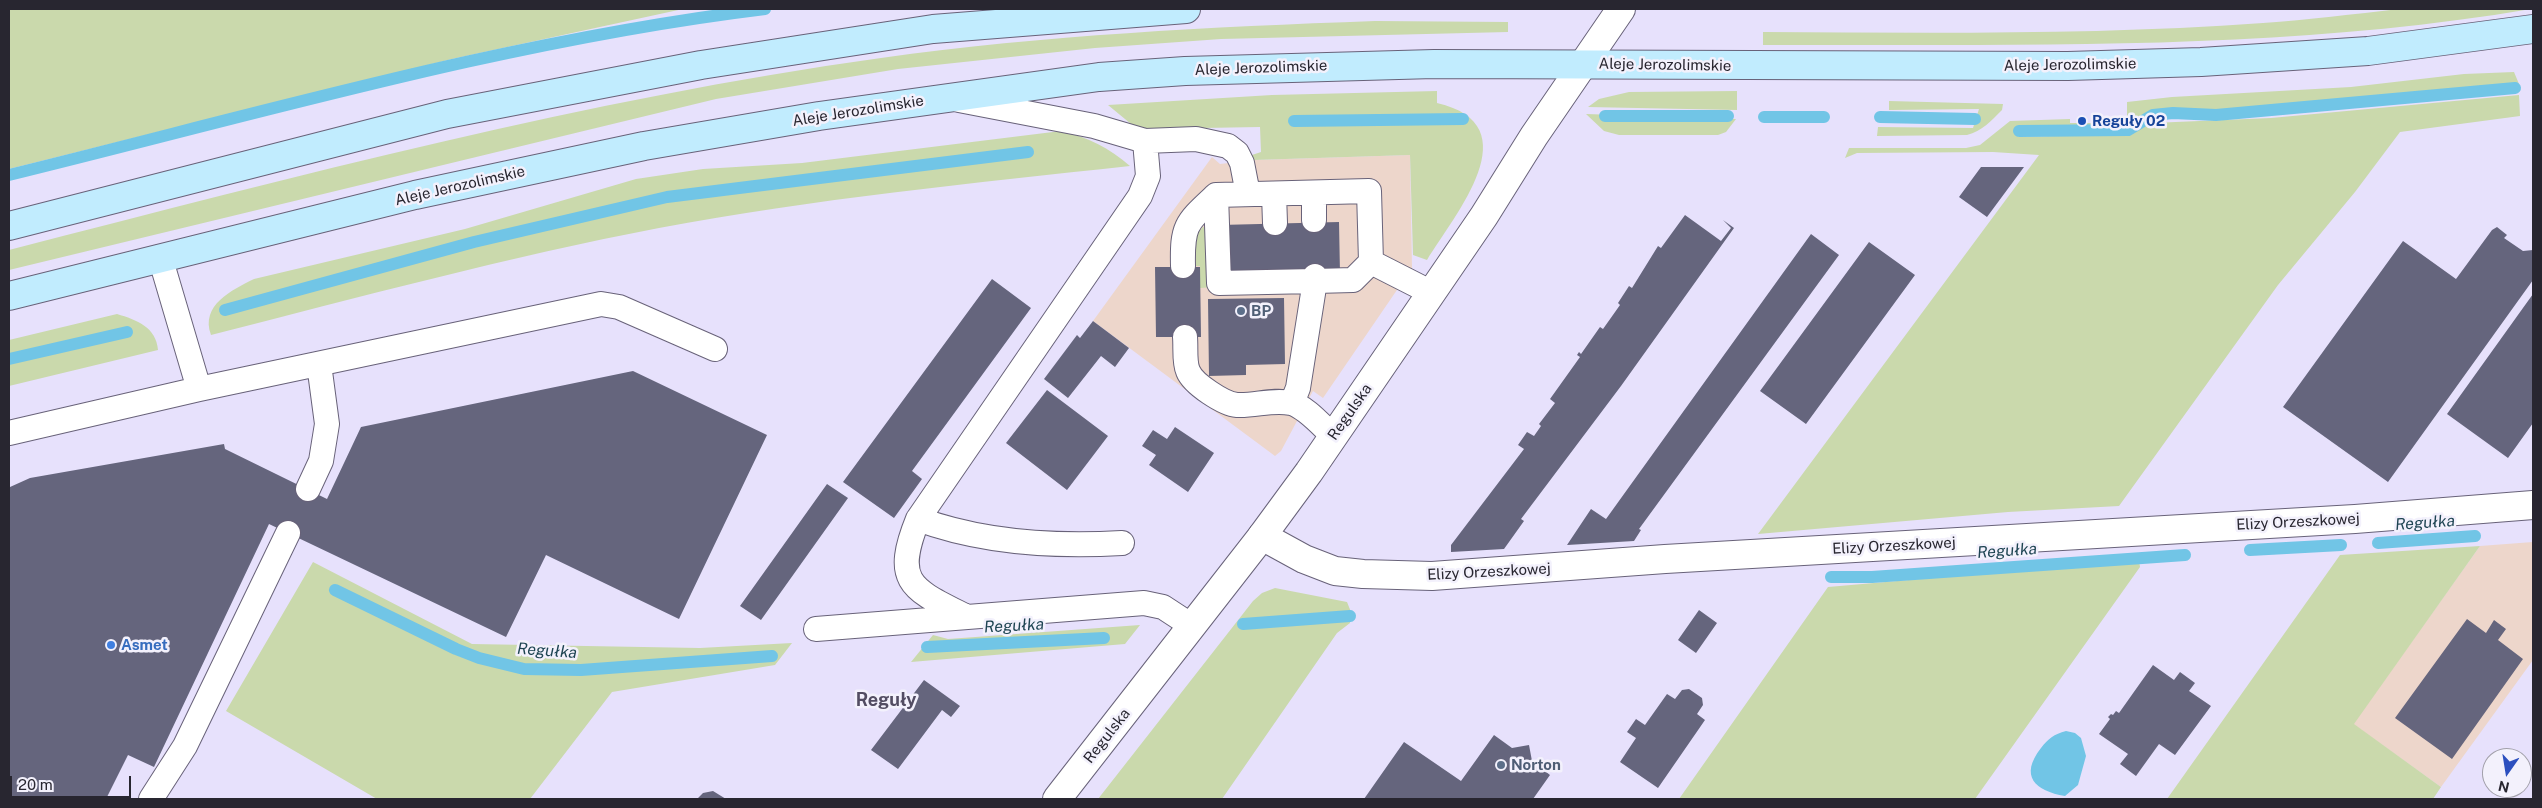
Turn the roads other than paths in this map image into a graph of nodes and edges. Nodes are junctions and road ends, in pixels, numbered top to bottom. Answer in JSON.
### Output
{"nodes":[{"id":1,"x":1186,"y":9,"type":"edge"},
{"id":2,"x":1621,"y":9,"type":"edge"},
{"id":3,"x":2533,"y":29,"type":"edge"},
{"id":4,"x":1585,"y":64,"type":"junction"},
{"id":5,"x":948,"y":98,"type":"junction"},
{"id":6,"x":1145,"y":141,"type":"junction"},
{"id":7,"x":1248,"y":194,"type":"junction"},
{"id":8,"x":1274,"y":194,"type":"junction"},
{"id":9,"x":1314,"y":194,"type":"junction"},
{"id":10,"x":1216,"y":195,"type":"junction"},
{"id":11,"x":1314,"y":220,"type":"dead end"},
{"id":12,"x":1275,"y":223,"type":"dead end"},
{"id":13,"x":9,"y":226,"type":"edge"},
{"id":14,"x":160,"y":257,"type":"junction"},
{"id":15,"x":1371,"y":262,"type":"junction"},
{"id":16,"x":1183,"y":266,"type":"dead end"},
{"id":17,"x":1315,"y":279,"type":"junction"},
{"id":18,"x":1430,"y":292,"type":"junction"},
{"id":19,"x":9,"y":296,"type":"edge"},
{"id":20,"x":1185,"y":337,"type":"dead end"},
{"id":21,"x":715,"y":349,"type":"dead end"},
{"id":22,"x":318,"y":364,"type":"junction"},
{"id":23,"x":200,"y":390,"type":"junction"},
{"id":24,"x":1292,"y":403,"type":"junction"},
{"id":25,"x":9,"y":433,"type":"edge"},
{"id":26,"x":1333,"y":436,"type":"junction"},
{"id":27,"x":308,"y":489,"type":"dead end"},
{"id":28,"x":2533,"y":505,"type":"edge"},
{"id":29,"x":918,"y":519,"type":"junction"},
{"id":30,"x":288,"y":533,"type":"dead end"},
{"id":31,"x":1262,"y":536,"type":"junction"},
{"id":32,"x":1122,"y":543,"type":"dead end"},
{"id":33,"x":966,"y":616,"type":"junction"},
{"id":34,"x":1192,"y":626,"type":"junction"},
{"id":35,"x":816,"y":629,"type":"dead end"},
{"id":36,"x":151,"y":799,"type":"edge"},
{"id":37,"x":1057,"y":799,"type":"edge"}],
"edges":[{"from":1,"to":13,"type":"main road"},
{"from":2,"to":4,"type":"street","name":"Regulska"},
{"from":3,"to":4,"type":"main road","name":"Aleje Jerozolimskie"},
{"from":4,"to":5,"type":"main road","name":"Aleje Jerozolimskie"},
{"from":4,"to":18,"type":"street","name":"Regulska"},
{"from":5,"to":6,"type":"lane"},
{"from":5,"to":14,"type":"main road","name":"Aleje Jerozolimskie"},
{"from":6,"to":7,"type":"lane"},
{"from":6,"to":29,"type":"lane"},
{"from":7,"to":8,"type":"lane"},
{"from":7,"to":10,"type":"lane"},
{"from":8,"to":9,"type":"lane"},
{"from":8,"to":12,"type":"lane"},
{"from":9,"to":11,"type":"lane"},
{"from":9,"to":15,"type":"lane"},
{"from":10,"to":16,"type":"lane"},
{"from":10,"to":17,"type":"lane"},
{"from":14,"to":19,"type":"main road","name":"Aleje Jerozolimskie"},
{"from":14,"to":23,"type":"lane"},
{"from":15,"to":17,"type":"lane"},
{"from":15,"to":18,"type":"lane"},
{"from":17,"to":24,"type":"lane"},
{"from":18,"to":26,"type":"street","name":"Regulska"},
{"from":20,"to":24,"type":"lane"},
{"from":21,"to":22,"type":"lane"},
{"from":22,"to":23,"type":"lane"},
{"from":22,"to":27,"type":"lane"},
{"from":23,"to":25,"type":"lane"},
{"from":24,"to":26,"type":"lane"},
{"from":26,"to":31,"type":"street","name":"Regulska"},
{"from":28,"to":31,"type":"street","name":"Elizy Orzeszkowej"},
{"from":29,"to":32,"type":"lane"},
{"from":29,"to":33,"type":"lane"},
{"from":30,"to":36,"type":"lane"},
{"from":31,"to":34,"type":"street","name":"Regulska"},
{"from":33,"to":34,"type":"lane"},
{"from":33,"to":35,"type":"lane"},
{"from":34,"to":37,"type":"street","name":"Regulska"}]}
